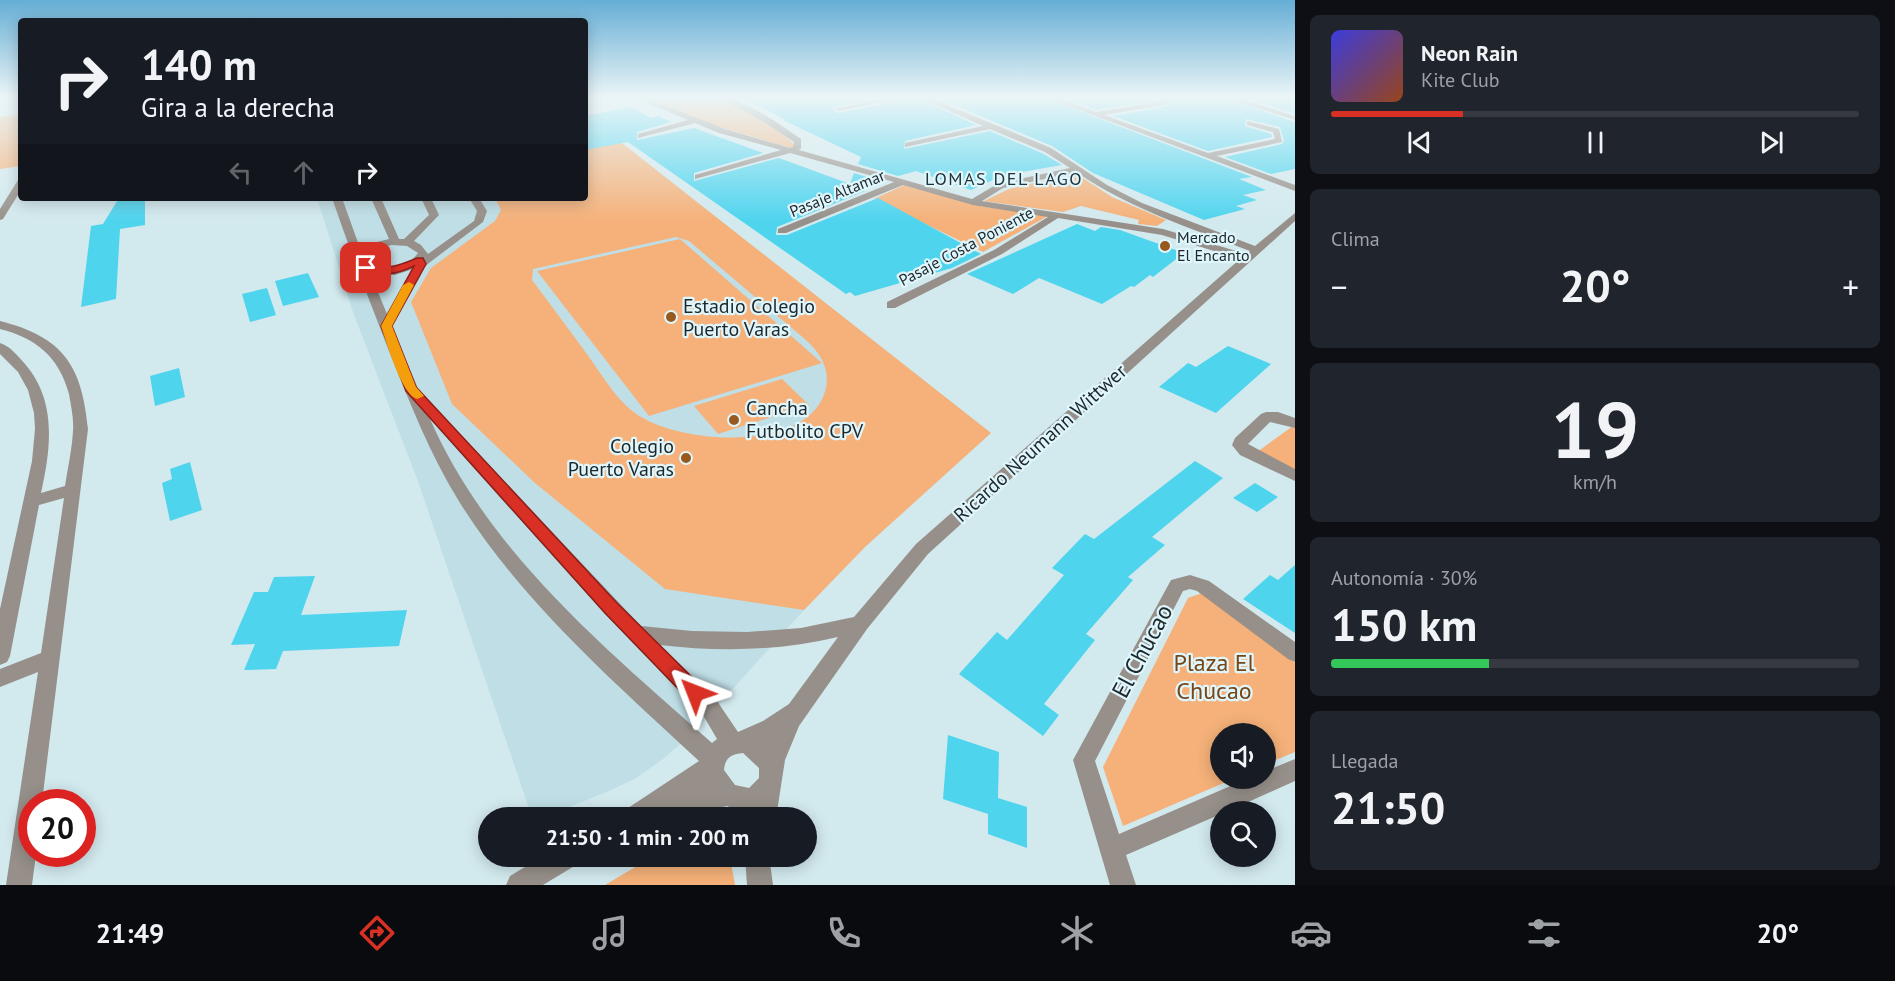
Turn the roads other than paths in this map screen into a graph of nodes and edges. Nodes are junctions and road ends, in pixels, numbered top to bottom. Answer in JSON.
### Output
{"nodes":[{"id":1,"x":751,"y":138,"type":"edge"},
{"id":2,"x":794,"y":138,"type":"edge"},
{"id":3,"x":937,"y":138,"type":"edge"},
{"id":4,"x":1020,"y":138,"type":"edge"},
{"id":5,"x":1160,"y":138,"type":"edge"},
{"id":6,"x":1278,"y":138,"type":"edge"},
{"id":7,"x":908,"y":145,"type":"dead end"},
{"id":8,"x":789,"y":150,"type":"junction"},
{"id":9,"x":1207,"y":156,"type":"junction"},
{"id":10,"x":1078,"y":169,"type":"junction"},
{"id":11,"x":698,"y":177,"type":"dead end"},
{"id":12,"x":903,"y":182,"type":"junction"},
{"id":13,"x":18,"y":187,"type":"edge"},
{"id":14,"x":1295,"y":188,"type":"edge"},
{"id":15,"x":338,"y":201,"type":"edge"},
{"id":16,"x":378,"y":201,"type":"edge"},
{"id":17,"x":427,"y":201,"type":"edge"},
{"id":18,"x":476,"y":201,"type":"edge"},
{"id":19,"x":973,"y":202,"type":"junction"},
{"id":20,"x":1057,"y":215,"type":"junction"},
{"id":21,"x":1295,"y":216,"type":"edge"},
{"id":22,"x":0,"y":217,"type":"edge"},
{"id":23,"x":1179,"y":221,"type":"junction"},
{"id":24,"x":782,"y":231,"type":"dead end"},
{"id":25,"x":1163,"y":232,"type":"junction"},
{"id":26,"x":401,"y":243,"type":"junction"},
{"id":27,"x":1252,"y":254,"type":"junction"},
{"id":28,"x":360,"y":262,"type":"junction"},
{"id":29,"x":420,"y":262,"type":"junction"},
{"id":30,"x":891,"y":305,"type":"dead end"},
{"id":31,"x":0,"y":325,"type":"edge"},
{"id":32,"x":386,"y":326,"type":"junction"},
{"id":33,"x":0,"y":347,"type":"edge"},
{"id":34,"x":411,"y":388,"type":"junction"},
{"id":35,"x":1295,"y":423,"type":"edge"},
{"id":36,"x":1295,"y":476,"type":"edge"},
{"id":37,"x":73,"y":489,"type":"junction"},
{"id":38,"x":30,"y":502,"type":"junction"},
{"id":39,"x":858,"y":624,"type":"junction"},
{"id":40,"x":635,"y":633,"type":"junction"},
{"id":41,"x":1295,"y":652,"type":"edge"},
{"id":42,"x":0,"y":656,"type":"edge"},
{"id":43,"x":49,"y":659,"type":"junction"},
{"id":44,"x":0,"y":678,"type":"edge"},
{"id":45,"x":809,"y":693,"type":"junction"},
{"id":46,"x":737,"y":742,"type":"junction"},
{"id":47,"x":713,"y":763,"type":"junction"},
{"id":48,"x":1295,"y":770,"type":"edge"},
{"id":49,"x":770,"y":779,"type":"junction"},
{"id":50,"x":737,"y":804,"type":"edge"},
{"id":51,"x":650,"y":807,"type":"edge"},
{"id":52,"x":702,"y":807,"type":"edge"},
{"id":53,"x":766,"y":807,"type":"edge"},
{"id":54,"x":1112,"y":849,"type":"junction"},
{"id":55,"x":549,"y":867,"type":"edge"},
{"id":56,"x":759,"y":867,"type":"edge"},
{"id":57,"x":18,"y":885,"type":"edge"},
{"id":58,"x":519,"y":885,"type":"edge"},
{"id":59,"x":760,"y":885,"type":"edge"},
{"id":60,"x":1124,"y":885,"type":"edge"}],
"edges":[{"from":1,"to":8,"type":"street"},
{"from":2,"to":8,"type":"street"},
{"from":3,"to":7,"type":"street"},
{"from":4,"to":10,"type":"street"},
{"from":5,"to":9,"type":"street"},
{"from":6,"to":9,"type":"street"},
{"from":8,"to":11,"type":"street"},
{"from":8,"to":12,"type":"street"},
{"from":9,"to":14,"type":"street"},
{"from":10,"to":19,"type":"street"},
{"from":10,"to":23,"type":"street"},
{"from":12,"to":19,"type":"street"},
{"from":12,"to":24,"type":"street","name":"Pasaje Altamar"},
{"from":13,"to":22,"type":"street"},
{"from":15,"to":28,"type":"street"},
{"from":16,"to":26,"type":"street"},
{"from":17,"to":26,"type":"street"},
{"from":18,"to":29,"type":"street"},
{"from":19,"to":20,"type":"street"},
{"from":20,"to":25,"type":"street"},
{"from":20,"to":30,"type":"street","name":"Pasaje Costa Poniente"},
{"from":21,"to":27,"type":"street","name":"Ricardo Neumann Wittwer"},
{"from":23,"to":25,"type":"street"},
{"from":23,"to":27,"type":"street"},
{"from":25,"to":27,"type":"street"},
{"from":26,"to":28,"type":"street"},
{"from":26,"to":29,"type":"street"},
{"from":27,"to":39,"type":"street","name":"Ricardo Neumann Wittwer"},
{"from":28,"to":29,"type":"street"},
{"from":28,"to":32,"type":"street"},
{"from":29,"to":32,"type":"street"},
{"from":31,"to":37,"type":"street"},
{"from":32,"to":34,"type":"street"},
{"from":33,"to":38,"type":"street"},
{"from":34,"to":40,"type":"street"},
{"from":34,"to":47,"type":"street"},
{"from":35,"to":36,"type":"street"},
{"from":37,"to":38,"type":"street"},
{"from":37,"to":43,"type":"street"},
{"from":38,"to":42,"type":"street"},
{"from":39,"to":40,"type":"street"},
{"from":39,"to":45,"type":"street","name":"Ricardo Neumann Wittwer"},
{"from":40,"to":46,"type":"street"},
{"from":41,"to":54,"type":"street","name":"El Chucao"},
{"from":43,"to":44,"type":"street"},
{"from":43,"to":57,"type":"street"},
{"from":45,"to":46,"type":"street","name":"Ricardo Neumann Wittwer"},
{"from":45,"to":49,"type":"street","name":"Ricardo Neumann Wittwer"},
{"from":46,"to":47,"type":"street","name":"Ricardo Neumann Wittwer"},
{"from":46,"to":49,"type":"street"},
{"from":47,"to":50,"type":"street"},
{"from":47,"to":51,"type":"street","name":"Ricardo Neumann Wittwer"},
{"from":48,"to":54,"type":"street"},
{"from":49,"to":50,"type":"street"},
{"from":49,"to":53,"type":"street","name":"Ricardo Neumann Wittwer"},
{"from":50,"to":52,"type":"street"},
{"from":54,"to":60,"type":"street","name":"El Chucao"},
{"from":55,"to":58,"type":"street"},
{"from":56,"to":59,"type":"street"}]}
